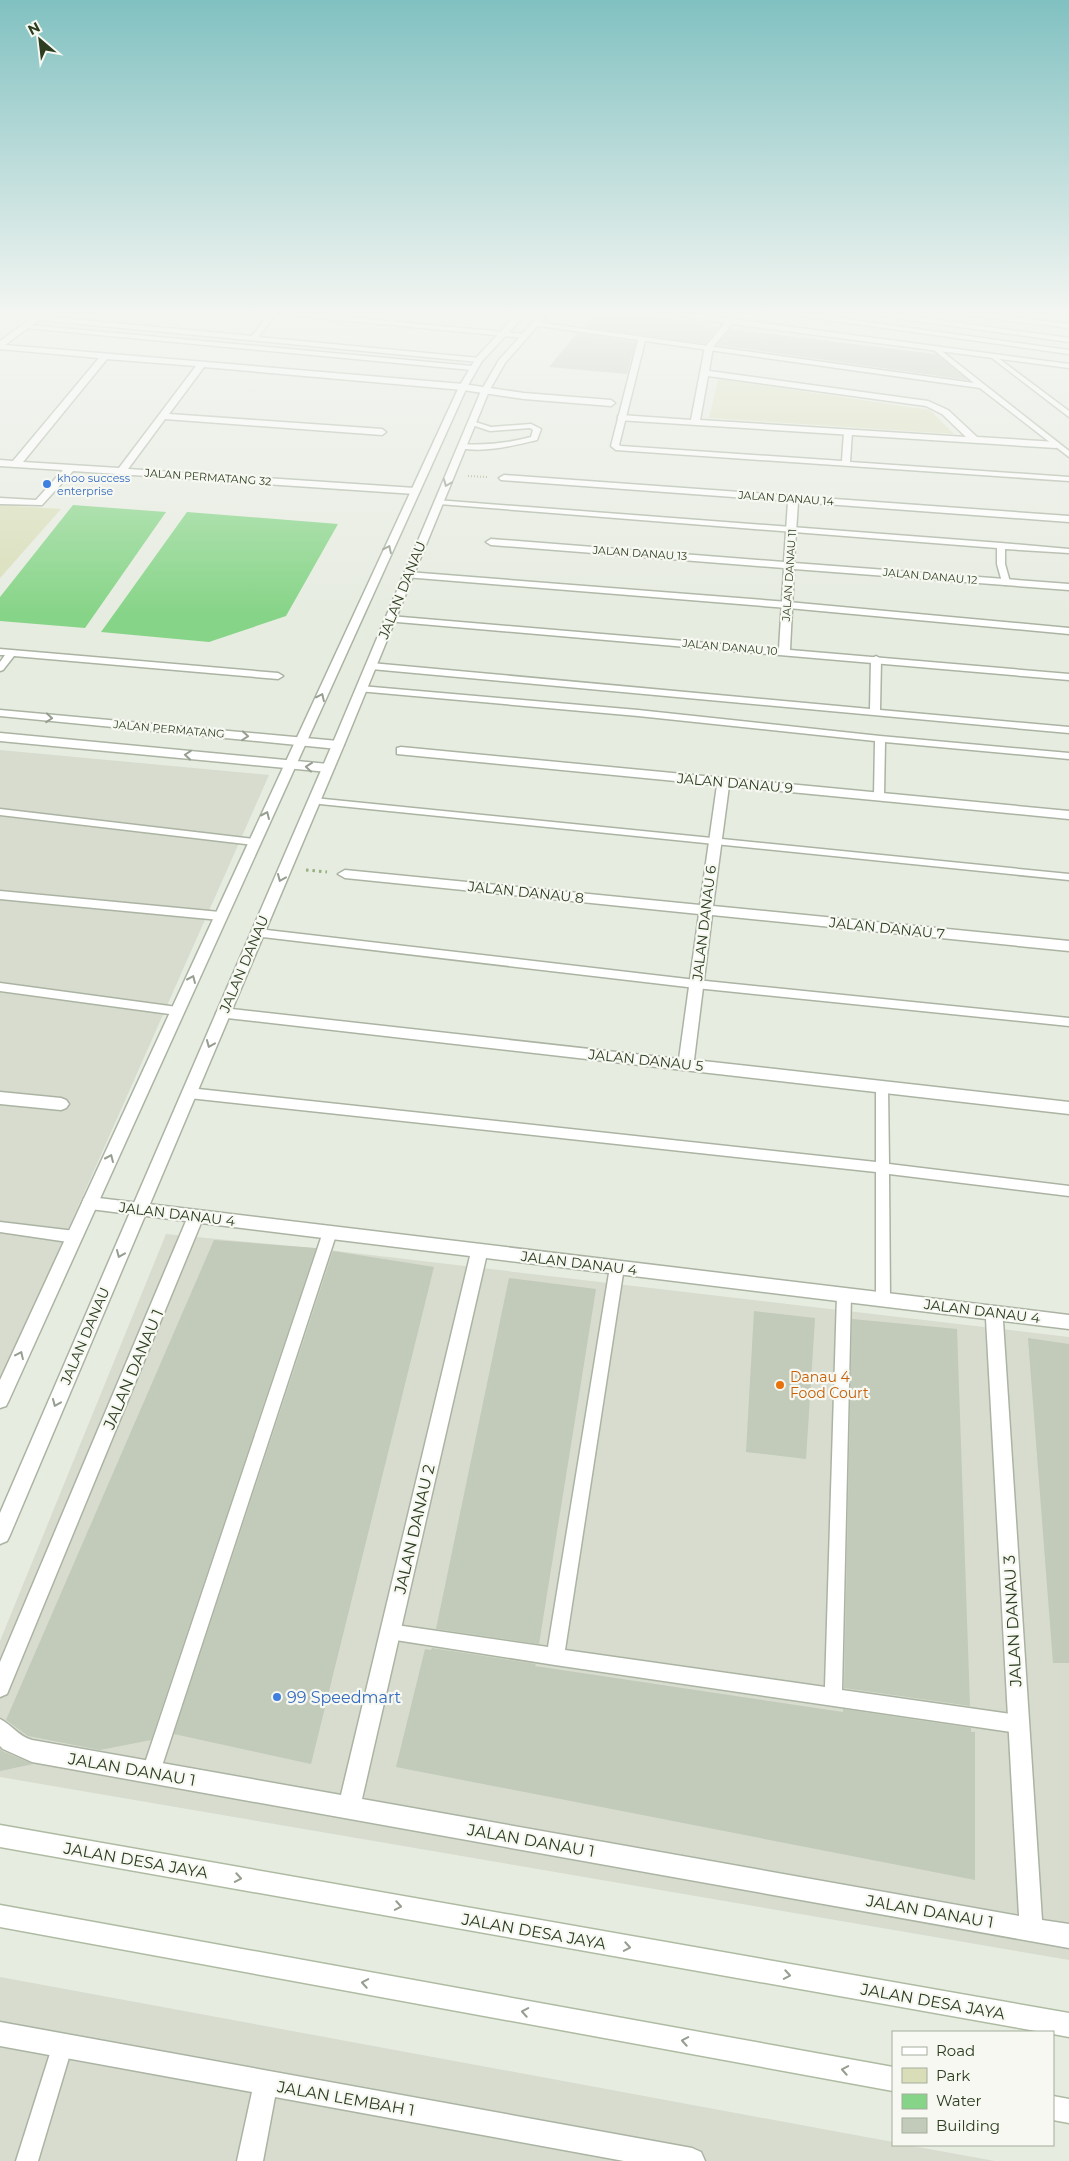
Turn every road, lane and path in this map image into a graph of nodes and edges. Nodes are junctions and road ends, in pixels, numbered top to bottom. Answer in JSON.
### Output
{"nodes":[{"id":1,"x":57,"y":414,"type":"edge"},
{"id":2,"x":451,"y":414,"type":"edge"},
{"id":3,"x":475,"y":414,"type":"edge"},
{"id":4,"x":623,"y":414,"type":"edge"},
{"id":5,"x":697,"y":414,"type":"edge"},
{"id":6,"x":947,"y":414,"type":"edge"},
{"id":7,"x":1016,"y":414,"type":"edge"},
{"id":8,"x":163,"y":416,"type":"joint"},
{"id":9,"x":622,"y":418,"type":"junction"},
{"id":10,"x":472,"y":422,"type":"junction"},
{"id":11,"x":695,"y":423,"type":"junction"},
{"id":12,"x":382,"y":432,"type":"dead end"},
{"id":13,"x":848,"y":432,"type":"junction"},
{"id":14,"x":975,"y":440,"type":"junction"},
{"id":15,"x":462,"y":446,"type":"junction"},
{"id":16,"x":1056,"y":446,"type":"junction"},
{"id":17,"x":1069,"y":456,"type":"edge"},
{"id":18,"x":0,"y":463,"type":"edge"},
{"id":19,"x":16,"y":464,"type":"junction"},
{"id":20,"x":846,"y":464,"type":"junction"},
{"id":21,"x":71,"y":467,"type":"junction"},
{"id":22,"x":122,"y":470,"type":"junction"},
{"id":23,"x":450,"y":476,"type":"junction"},
{"id":24,"x":504,"y":478,"type":"joint"},
{"id":25,"x":1069,"y":479,"type":"edge"},
{"id":26,"x":415,"y":491,"type":"junction"},
{"id":27,"x":793,"y":499,"type":"junction"},
{"id":28,"x":0,"y":501,"type":"edge"},
{"id":29,"x":439,"y":502,"type":"junction"},
{"id":30,"x":1069,"y":519,"type":"edge"},
{"id":31,"x":793,"y":529,"type":"junction"},
{"id":32,"x":491,"y":542,"type":"dead end"},
{"id":33,"x":1001,"y":546,"type":"junction"},
{"id":34,"x":1069,"y":551,"type":"edge"},
{"id":35,"x":790,"y":565,"type":"junction"},
{"id":36,"x":408,"y":575,"type":"junction"},
{"id":37,"x":1006,"y":582,"type":"junction"},
{"id":38,"x":1069,"y":587,"type":"edge"},
{"id":39,"x":788,"y":605,"type":"junction"},
{"id":40,"x":390,"y":619,"type":"junction"},
{"id":41,"x":1069,"y":631,"type":"edge"},
{"id":42,"x":0,"y":652,"type":"edge"},
{"id":43,"x":784,"y":652,"type":"junction"},
{"id":44,"x":12,"y":653,"type":"junction"},
{"id":45,"x":876,"y":659,"type":"junction"},
{"id":46,"x":371,"y":666,"type":"junction"},
{"id":47,"x":0,"y":668,"type":"edge"},
{"id":48,"x":278,"y":676,"type":"dead end"},
{"id":49,"x":1069,"y":677,"type":"edge"},
{"id":50,"x":361,"y":690,"type":"junction"},
{"id":51,"x":874,"y":712,"type":"junction"},
{"id":52,"x":0,"y":713,"type":"edge"},
{"id":53,"x":1069,"y":730,"type":"edge"},
{"id":54,"x":0,"y":737,"type":"edge"},
{"id":55,"x":880,"y":739,"type":"junction"},
{"id":56,"x":300,"y":741,"type":"junction"},
{"id":57,"x":338,"y":745,"type":"junction"},
{"id":58,"x":401,"y":751,"type":"dead end"},
{"id":59,"x":1069,"y":756,"type":"edge"},
{"id":60,"x":289,"y":765,"type":"junction"},
{"id":61,"x":328,"y":768,"type":"junction"},
{"id":62,"x":723,"y":782,"type":"junction"},
{"id":63,"x":880,"y":796,"type":"junction"},
{"id":64,"x":314,"y":801,"type":"junction"},
{"id":65,"x":0,"y":812,"type":"edge"},
{"id":66,"x":1069,"y":815,"type":"edge"},
{"id":67,"x":254,"y":842,"type":"junction"},
{"id":68,"x":714,"y":843,"type":"junction"},
{"id":69,"x":285,"y":868,"type":"junction"},
{"id":70,"x":345,"y":874,"type":"joint"},
{"id":71,"x":1069,"y":877,"type":"edge"},
{"id":72,"x":0,"y":895,"type":"edge"},
{"id":73,"x":706,"y":910,"type":"junction"},
{"id":74,"x":220,"y":916,"type":"junction"},
{"id":75,"x":258,"y":933,"type":"junction"},
{"id":76,"x":1069,"y":946,"type":"edge"},
{"id":77,"x":696,"y":984,"type":"junction"},
{"id":78,"x":0,"y":987,"type":"edge"},
{"id":79,"x":177,"y":1011,"type":"junction"},
{"id":80,"x":223,"y":1013,"type":"junction"},
{"id":81,"x":1069,"y":1022,"type":"edge"},
{"id":82,"x":686,"y":1065,"type":"junction"},
{"id":83,"x":882,"y":1087,"type":"junction"},
{"id":84,"x":189,"y":1093,"type":"junction"},
{"id":85,"x":0,"y":1098,"type":"edge"},
{"id":86,"x":61,"y":1104,"type":"dead end"},
{"id":87,"x":1069,"y":1108,"type":"edge"},
{"id":88,"x":882,"y":1168,"type":"junction"},
{"id":89,"x":1069,"y":1191,"type":"edge"},
{"id":90,"x":90,"y":1203,"type":"junction"},
{"id":91,"x":140,"y":1209,"type":"junction"},
{"id":92,"x":196,"y":1216,"type":"junction"},
{"id":93,"x":0,"y":1227,"type":"edge"},
{"id":94,"x":330,"y":1232,"type":"junction"},
{"id":95,"x":75,"y":1236,"type":"junction"},
{"id":96,"x":480,"y":1250,"type":"junction"},
{"id":97,"x":617,"y":1267,"type":"junction"},
{"id":98,"x":844,"y":1295,"type":"junction"},
{"id":99,"x":883,"y":1300,"type":"junction"},
{"id":100,"x":994,"y":1313,"type":"junction"},
{"id":101,"x":1069,"y":1322,"type":"edge"},
{"id":102,"x":5,"y":1376,"type":"edge"},
{"id":103,"x":0,"y":1400,"type":"edge"},
{"id":104,"x":0,"y":1535,"type":"edge"},
{"id":105,"x":389,"y":1632,"type":"junction"},
{"id":106,"x":555,"y":1657,"type":"junction"},
{"id":107,"x":0,"y":1687,"type":"edge"},
{"id":108,"x":833,"y":1697,"type":"junction"},
{"id":109,"x":1018,"y":1724,"type":"junction"},
{"id":110,"x":0,"y":1730,"type":"edge"},
{"id":111,"x":151,"y":1772,"type":"junction"},
{"id":112,"x":349,"y":1808,"type":"junction"},
{"id":113,"x":0,"y":1836,"type":"edge"},
{"id":114,"x":0,"y":1916,"type":"edge"},
{"id":115,"x":1031,"y":1929,"type":"junction"},
{"id":116,"x":1069,"y":1936,"type":"edge"},
{"id":117,"x":1069,"y":2025,"type":"edge"},
{"id":118,"x":0,"y":2034,"type":"edge"},
{"id":119,"x":63,"y":2044,"type":"junction"},
{"id":120,"x":892,"y":2079,"type":"edge"},
{"id":121,"x":266,"y":2083,"type":"junction"},
{"id":122,"x":1054,"y":2108,"type":"edge"},
{"id":123,"x":1069,"y":2111,"type":"edge"},
{"id":124,"x":27,"y":2161,"type":"edge"},
{"id":125,"x":250,"y":2161,"type":"edge"},
{"id":126,"x":692,"y":2161,"type":"edge"}],
"edges":[{"from":1,"to":19,"type":"street"},
{"from":2,"to":26,"type":"street","name":"JALAN DANAU"},
{"from":3,"to":10,"type":"street","name":"JALAN DANAU"},
{"from":4,"to":9,"type":"lane"},
{"from":5,"to":11,"type":"street"},
{"from":6,"to":14,"type":"street"},
{"from":7,"to":16,"type":"lane"},
{"from":8,"to":12,"type":"street"},
{"from":8,"to":22,"type":"street"},
{"from":9,"to":11,"type":"street"},
{"from":9,"to":20,"type":"lane"},
{"from":10,"to":15,"type":"street","name":"JALAN DANAU"},
{"from":10,"to":15,"type":"lane"},
{"from":11,"to":13,"type":"street"},
{"from":13,"to":14,"type":"street"},
{"from":13,"to":20,"type":"lane"},
{"from":14,"to":16,"type":"street"},
{"from":15,"to":23,"type":"street","name":"JALAN DANAU"},
{"from":16,"to":17,"type":"lane"},
{"from":18,"to":19,"type":"street","name":"JALAN PERMATANG 32"},
{"from":19,"to":21,"type":"street","name":"JALAN PERMATANG 32"},
{"from":20,"to":25,"type":"lane"},
{"from":21,"to":22,"type":"street","name":"JALAN PERMATANG 32"},
{"from":21,"to":28,"type":"street"},
{"from":22,"to":26,"type":"street","name":"JALAN PERMATANG 32"},
{"from":23,"to":24,"type":"path"},
{"from":23,"to":29,"type":"street","name":"JALAN DANAU","one_way":true},
{"from":24,"to":27,"type":"street","name":"JALAN DANAU 14"},
{"from":56,"to":26,"type":"street","name":"JALAN DANAU","one_way":true},
{"from":27,"to":30,"type":"street","name":"JALAN DANAU 14"},
{"from":27,"to":31,"type":"street","name":"JALAN DANAU 11"},
{"from":29,"to":31,"type":"lane"},
{"from":29,"to":36,"type":"street","name":"JALAN DANAU"},
{"from":31,"to":33,"type":"lane"},
{"from":31,"to":35,"type":"street","name":"JALAN DANAU 11"},
{"from":32,"to":35,"type":"street","name":"JALAN DANAU 13"},
{"from":33,"to":34,"type":"lane"},
{"from":33,"to":37,"type":"lane"},
{"from":35,"to":37,"type":"street","name":"JALAN DANAU 12"},
{"from":35,"to":39,"type":"street","name":"JALAN DANAU 11"},
{"from":36,"to":39,"type":"lane"},
{"from":36,"to":40,"type":"street","name":"JALAN DANAU"},
{"from":37,"to":38,"type":"street","name":"JALAN DANAU 12"},
{"from":39,"to":41,"type":"lane"},
{"from":39,"to":43,"type":"street","name":"JALAN DANAU 11"},
{"from":40,"to":43,"type":"street","name":"JALAN DANAU 10"},
{"from":40,"to":46,"type":"street","name":"JALAN DANAU"},
{"from":42,"to":44,"type":"lane"},
{"from":43,"to":45,"type":"street","name":"JALAN DANAU 10"},
{"from":44,"to":47,"type":"lane"},
{"from":44,"to":48,"type":"lane"},
{"from":45,"to":49,"type":"street","name":"JALAN DANAU 10"},
{"from":45,"to":51,"type":"lane"},
{"from":46,"to":50,"type":"street","name":"JALAN DANAU"},
{"from":46,"to":51,"type":"lane"},
{"from":50,"to":55,"type":"lane"},
{"from":50,"to":57,"type":"street","name":"JALAN DANAU"},
{"from":51,"to":53,"type":"lane"},
{"from":52,"to":56,"type":"street","name":"JALAN PERMATANG","one_way":true},
{"from":60,"to":54,"type":"street","name":"JALAN PERMATANG","one_way":true},
{"from":55,"to":59,"type":"lane"},
{"from":55,"to":63,"type":"lane"},
{"from":56,"to":57,"type":"street","name":"JALAN PERMATANG"},
{"from":56,"to":60,"type":"street","name":"JALAN DANAU"},
{"from":57,"to":61,"type":"street","name":"JALAN DANAU"},
{"from":58,"to":62,"type":"street","name":"JALAN DANAU 9"},
{"from":61,"to":60,"type":"street","name":"JALAN PERMATANG","one_way":true},
{"from":67,"to":60,"type":"street","name":"JALAN DANAU","one_way":true},
{"from":61,"to":64,"type":"street","name":"JALAN DANAU"},
{"from":62,"to":63,"type":"street","name":"JALAN DANAU 9"},
{"from":62,"to":68,"type":"street","name":"JALAN DANAU 6"},
{"from":63,"to":66,"type":"street","name":"JALAN DANAU 9"},
{"from":64,"to":68,"type":"lane"},
{"from":64,"to":69,"type":"street","name":"JALAN DANAU"},
{"from":65,"to":67,"type":"lane"},
{"from":67,"to":74,"type":"street","name":"JALAN DANAU"},
{"from":68,"to":71,"type":"lane"},
{"from":68,"to":73,"type":"street","name":"JALAN DANAU 6"},
{"from":69,"to":70,"type":"path"},
{"from":69,"to":75,"type":"street","name":"JALAN DANAU","one_way":true},
{"from":70,"to":73,"type":"street","name":"JALAN DANAU 8"},
{"from":72,"to":74,"type":"street"},
{"from":73,"to":76,"type":"street","name":"JALAN DANAU 7"},
{"from":73,"to":77,"type":"street","name":"JALAN DANAU 6"},
{"from":79,"to":74,"type":"street","name":"JALAN DANAU","one_way":true},
{"from":75,"to":77,"type":"lane"},
{"from":75,"to":80,"type":"street","name":"JALAN DANAU"},
{"from":77,"to":81,"type":"lane"},
{"from":77,"to":82,"type":"street","name":"JALAN DANAU 6"},
{"from":78,"to":79,"type":"lane"},
{"from":90,"to":79,"type":"street","name":"JALAN DANAU","one_way":true},
{"from":80,"to":82,"type":"street","name":"JALAN DANAU 5"},
{"from":80,"to":84,"type":"street","name":"JALAN DANAU","one_way":true},
{"from":82,"to":83,"type":"street","name":"JALAN DANAU 5"},
{"from":83,"to":87,"type":"street","name":"JALAN DANAU 5"},
{"from":83,"to":88,"type":"lane"},
{"from":84,"to":88,"type":"lane"},
{"from":84,"to":91,"type":"street","name":"JALAN DANAU"},
{"from":85,"to":86,"type":"street"},
{"from":88,"to":89,"type":"lane"},
{"from":88,"to":99,"type":"lane"},
{"from":90,"to":91,"type":"street","name":"JALAN DANAU 4"},
{"from":90,"to":95,"type":"street","name":"JALAN DANAU"},
{"from":91,"to":92,"type":"street","name":"JALAN DANAU 4"},
{"from":91,"to":104,"type":"street","name":"JALAN DANAU","one_way":true},
{"from":92,"to":94,"type":"street","name":"JALAN DANAU 4"},
{"from":92,"to":107,"type":"street","name":"JALAN DANAU 1"},
{"from":93,"to":95,"type":"lane"},
{"from":94,"to":96,"type":"street","name":"JALAN DANAU 4"},
{"from":94,"to":111,"type":"lane"},
{"from":102,"to":95,"type":"street","name":"JALAN DANAU","one_way":true},
{"from":96,"to":97,"type":"street","name":"JALAN DANAU 4"},
{"from":96,"to":105,"type":"street","name":"JALAN DANAU 2"},
{"from":97,"to":98,"type":"street","name":"JALAN DANAU 4"},
{"from":97,"to":106,"type":"lane"},
{"from":98,"to":99,"type":"street","name":"JALAN DANAU 4"},
{"from":98,"to":108,"type":"lane"},
{"from":99,"to":100,"type":"street","name":"JALAN DANAU 4"},
{"from":100,"to":101,"type":"street","name":"JALAN DANAU 4"},
{"from":100,"to":109,"type":"street","name":"JALAN DANAU 3"},
{"from":102,"to":103,"type":"street","name":"JALAN DANAU"},
{"from":105,"to":106,"type":"lane"},
{"from":105,"to":112,"type":"street","name":"JALAN DANAU 2"},
{"from":106,"to":108,"type":"lane"},
{"from":108,"to":109,"type":"lane"},
{"from":109,"to":115,"type":"street","name":"JALAN DANAU 3"},
{"from":110,"to":111,"type":"street","name":"JALAN DANAU 1"},
{"from":111,"to":112,"type":"street","name":"JALAN DANAU 1"},
{"from":112,"to":115,"type":"street","name":"JALAN DANAU 1"},
{"from":113,"to":117,"type":"street","name":"JALAN DESA JAYA","one_way":true},
{"from":120,"to":114,"type":"street","one_way":true},
{"from":115,"to":116,"type":"street","name":"JALAN DANAU 1"},
{"from":118,"to":119,"type":"street","name":"JALAN LEMBAH 1"},
{"from":119,"to":121,"type":"street","name":"JALAN LEMBAH 1"},
{"from":119,"to":124,"type":"lane"},
{"from":121,"to":125,"type":"street"},
{"from":121,"to":126,"type":"street","name":"JALAN LEMBAH 1"},
{"from":122,"to":123,"type":"street"}]}
